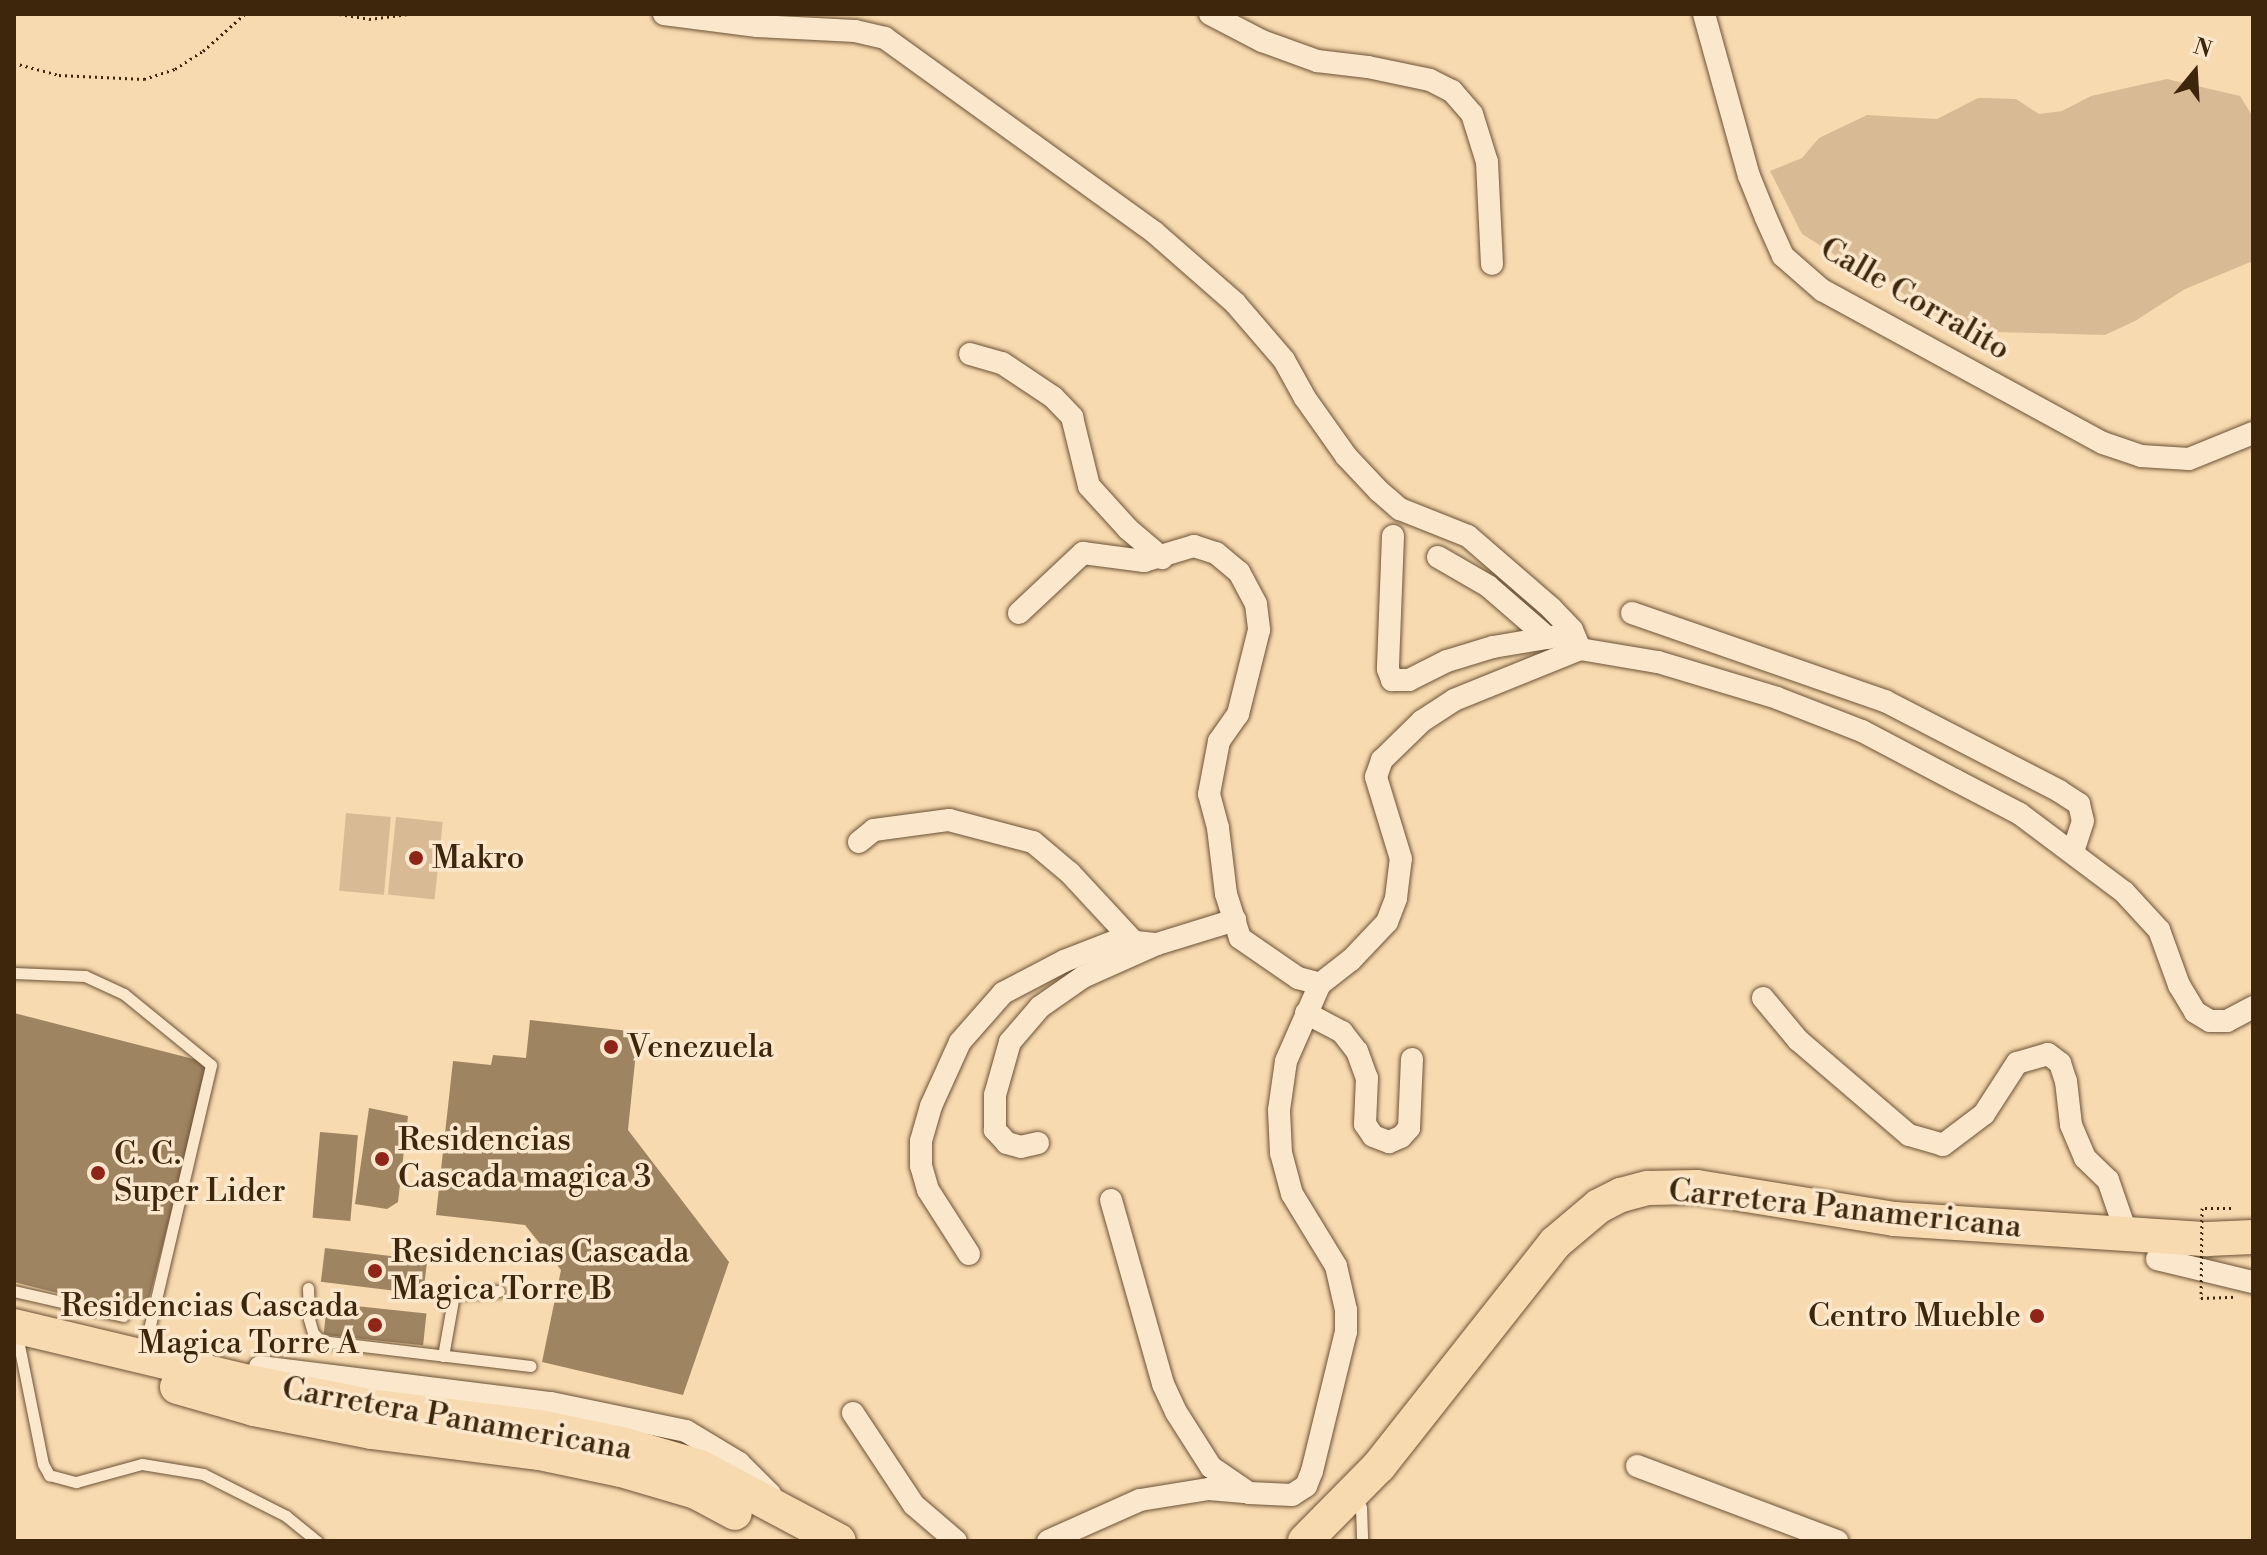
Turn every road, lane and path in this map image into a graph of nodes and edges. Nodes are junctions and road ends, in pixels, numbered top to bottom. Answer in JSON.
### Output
{"nodes":[{"id":1,"x":245,"y":14,"type":"edge"},
{"id":2,"x":339,"y":14,"type":"edge"},
{"id":3,"x":407,"y":14,"type":"edge"},
{"id":4,"x":664,"y":14,"type":"edge"},
{"id":5,"x":1210,"y":14,"type":"edge"},
{"id":6,"x":1704,"y":14,"type":"edge"},
{"id":7,"x":14,"y":63,"type":"edge"},
{"id":8,"x":1492,"y":264,"type":"dead end"},
{"id":9,"x":970,"y":354,"type":"dead end"},
{"id":10,"x":2253,"y":433,"type":"edge"},
{"id":11,"x":1393,"y":536,"type":"dead end"},
{"id":12,"x":1438,"y":557,"type":"dead end"},
{"id":13,"x":1162,"y":558,"type":"junction"},
{"id":14,"x":1019,"y":613,"type":"dead end"},
{"id":15,"x":1632,"y":613,"type":"dead end"},
{"id":16,"x":1548,"y":638,"type":"junction"},
{"id":17,"x":1576,"y":640,"type":"junction"},
{"id":18,"x":859,"y":842,"type":"dead end"},
{"id":19,"x":2073,"y":851,"type":"junction"},
{"id":20,"x":1235,"y":920,"type":"junction"},
{"id":21,"x":1132,"y":940,"type":"junction"},
{"id":22,"x":1157,"y":944,"type":"junction"},
{"id":23,"x":14,"y":973,"type":"edge"},
{"id":24,"x":1320,"y":984,"type":"junction"},
{"id":25,"x":1763,"y":998,"type":"dead end"},
{"id":26,"x":2253,"y":1007,"type":"edge"},
{"id":27,"x":1306,"y":1013,"type":"junction"},
{"id":28,"x":1412,"y":1059,"type":"dead end"},
{"id":29,"x":1038,"y":1143,"type":"dead end"},
{"id":30,"x":1111,"y":1200,"type":"dead end"},
{"id":31,"x":2231,"y":1208,"type":"dead end"},
{"id":32,"x":2127,"y":1235,"type":"junction"},
{"id":33,"x":2253,"y":1237,"type":"edge"},
{"id":34,"x":969,"y":1254,"type":"dead end"},
{"id":35,"x":2157,"y":1259,"type":"junction"},
{"id":36,"x":2253,"y":1260,"type":"edge"},
{"id":37,"x":308,"y":1288,"type":"dead end"},
{"id":38,"x":2245,"y":1289,"type":"edge"},
{"id":39,"x":14,"y":1291,"type":"edge"},
{"id":40,"x":499,"y":1291,"type":"dead end"},
{"id":41,"x":123,"y":1316,"type":"dead end"},
{"id":42,"x":15,"y":1331,"type":"edge"},
{"id":43,"x":146,"y":1342,"type":"junction"},
{"id":44,"x":443,"y":1356,"type":"junction"},
{"id":45,"x":531,"y":1366,"type":"dead end"},
{"id":46,"x":853,"y":1413,"type":"dead end"},
{"id":47,"x":1637,"y":1466,"type":"dead end"},
{"id":48,"x":1249,"y":1493,"type":"junction"},
{"id":49,"x":1361,"y":1507,"type":"junction"},
{"id":50,"x":790,"y":1528,"type":"edge"},
{"id":51,"x":317,"y":1541,"type":"edge"},
{"id":52,"x":839,"y":1541,"type":"edge"},
{"id":53,"x":956,"y":1541,"type":"edge"},
{"id":54,"x":1048,"y":1541,"type":"edge"},
{"id":55,"x":1305,"y":1541,"type":"edge"},
{"id":56,"x":1327,"y":1541,"type":"edge"},
{"id":57,"x":1362,"y":1541,"type":"edge"},
{"id":58,"x":1837,"y":1541,"type":"edge"}],
"edges":[{"from":1,"to":7,"type":"path"},
{"from":2,"to":3,"type":"path"},
{"from":4,"to":17,"type":"street"},
{"from":5,"to":8,"type":"street"},
{"from":6,"to":10,"type":"street","name":"Calle Corralito"},
{"from":9,"to":13,"type":"street"},
{"from":11,"to":16,"type":"street"},
{"from":12,"to":16,"type":"street"},
{"from":13,"to":14,"type":"street"},
{"from":13,"to":20,"type":"street"},
{"from":15,"to":19,"type":"street"},
{"from":16,"to":17,"type":"street"},
{"from":17,"to":19,"type":"street"},
{"from":17,"to":24,"type":"street"},
{"from":18,"to":21,"type":"street"},
{"from":19,"to":26,"type":"street"},
{"from":20,"to":22,"type":"street"},
{"from":20,"to":24,"type":"street"},
{"from":21,"to":22,"type":"street"},
{"from":21,"to":34,"type":"street"},
{"from":22,"to":29,"type":"street"},
{"from":23,"to":43,"type":"lane"},
{"from":24,"to":27,"type":"street"},
{"from":25,"to":32,"type":"street"},
{"from":27,"to":28,"type":"street"},
{"from":27,"to":48,"type":"street"},
{"from":30,"to":48,"type":"street"},
{"from":31,"to":38,"type":"path","bridge":true},
{"from":32,"to":33,"type":"main road","name":"Carretera Panamericana"},
{"from":32,"to":55,"type":"main road","name":"Carretera Panamericana"},
{"from":35,"to":36,"type":"main road","name":"Carretera Panamericana"},
{"from":35,"to":38,"type":"street"},
{"from":35,"to":49,"type":"main road","name":"Carretera Panamericana"},
{"from":37,"to":44,"type":"lane"},
{"from":39,"to":41,"type":"lane"},
{"from":40,"to":44,"type":"lane"},
{"from":42,"to":43,"type":"street"},
{"from":42,"to":50,"type":"main road","name":"Carretera Panamericana"},
{"from":42,"to":51,"type":"lane"},
{"from":43,"to":50,"type":"street"},
{"from":44,"to":45,"type":"lane"},
{"from":46,"to":53,"type":"street"},
{"from":47,"to":58,"type":"street"},
{"from":48,"to":54,"type":"street"},
{"from":49,"to":56,"type":"main road","name":"Carretera Panamericana"},
{"from":49,"to":57,"type":"lane"},
{"from":50,"to":52,"type":"main road","name":"Carretera Panamericana"}]}
